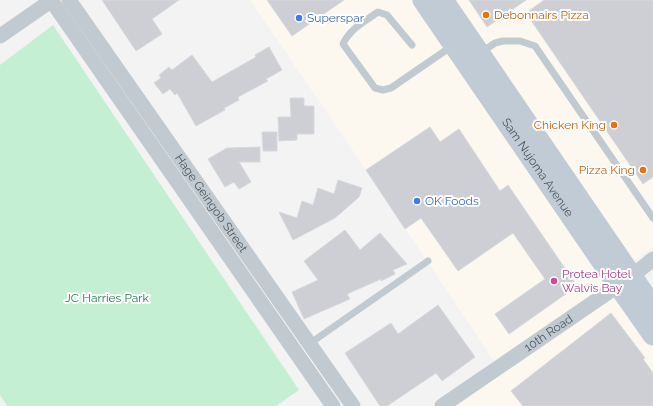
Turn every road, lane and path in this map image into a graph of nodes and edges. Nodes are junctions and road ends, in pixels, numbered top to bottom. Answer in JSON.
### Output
{"nodes":[{"id":1,"x":52,"y":0,"type":"edge"},
{"id":2,"x":69,"y":0,"type":"edge"},
{"id":3,"x":423,"y":0,"type":"edge"},
{"id":4,"x":443,"y":0,"type":"edge"},
{"id":5,"x":0,"y":36,"type":"edge"},
{"id":6,"x":412,"y":45,"type":"dead end"},
{"id":7,"x":453,"y":45,"type":"junction"},
{"id":8,"x":480,"y":54,"type":"junction"},
{"id":9,"x":653,"y":218,"type":"edge"},
{"id":10,"x":653,"y":259,"type":"edge"},
{"id":11,"x":428,"y":261,"type":"dead end"},
{"id":12,"x":625,"y":281,"type":"junction"},
{"id":13,"x":653,"y":307,"type":"edge"},
{"id":14,"x":653,"y":335,"type":"edge"},
{"id":15,"x":310,"y":344,"type":"junction"},
{"id":16,"x":333,"y":406,"type":"edge"},
{"id":17,"x":353,"y":406,"type":"edge"},
{"id":18,"x":442,"y":406,"type":"edge"}],
"edges":[{"from":1,"to":5,"type":"street"},
{"from":1,"to":16,"type":"street","name":"Hage Geingob Street"},
{"from":2,"to":15,"type":"street","name":"Hage Geingob Street"},
{"from":3,"to":7,"type":"main road","name":"Sam Nujoma Avenue"},
{"from":4,"to":8,"type":"main road","name":"Sam Nujoma Avenue"},
{"from":6,"to":7,"type":"lane"},
{"from":7,"to":12,"type":"main road","name":"Sam Nujoma Avenue"},
{"from":8,"to":9,"type":"lane"},
{"from":8,"to":12,"type":"main road","name":"Sam Nujoma Avenue"},
{"from":10,"to":12,"type":"street","name":"10th Road"},
{"from":11,"to":15,"type":"lane"},
{"from":12,"to":13,"type":"main road","name":"Sam Nujoma Avenue"},
{"from":12,"to":14,"type":"main road","name":"Sam Nujoma Avenue"},
{"from":12,"to":18,"type":"street","name":"10th Road"},
{"from":15,"to":17,"type":"street","name":"Hage Geingob Street"}]}
